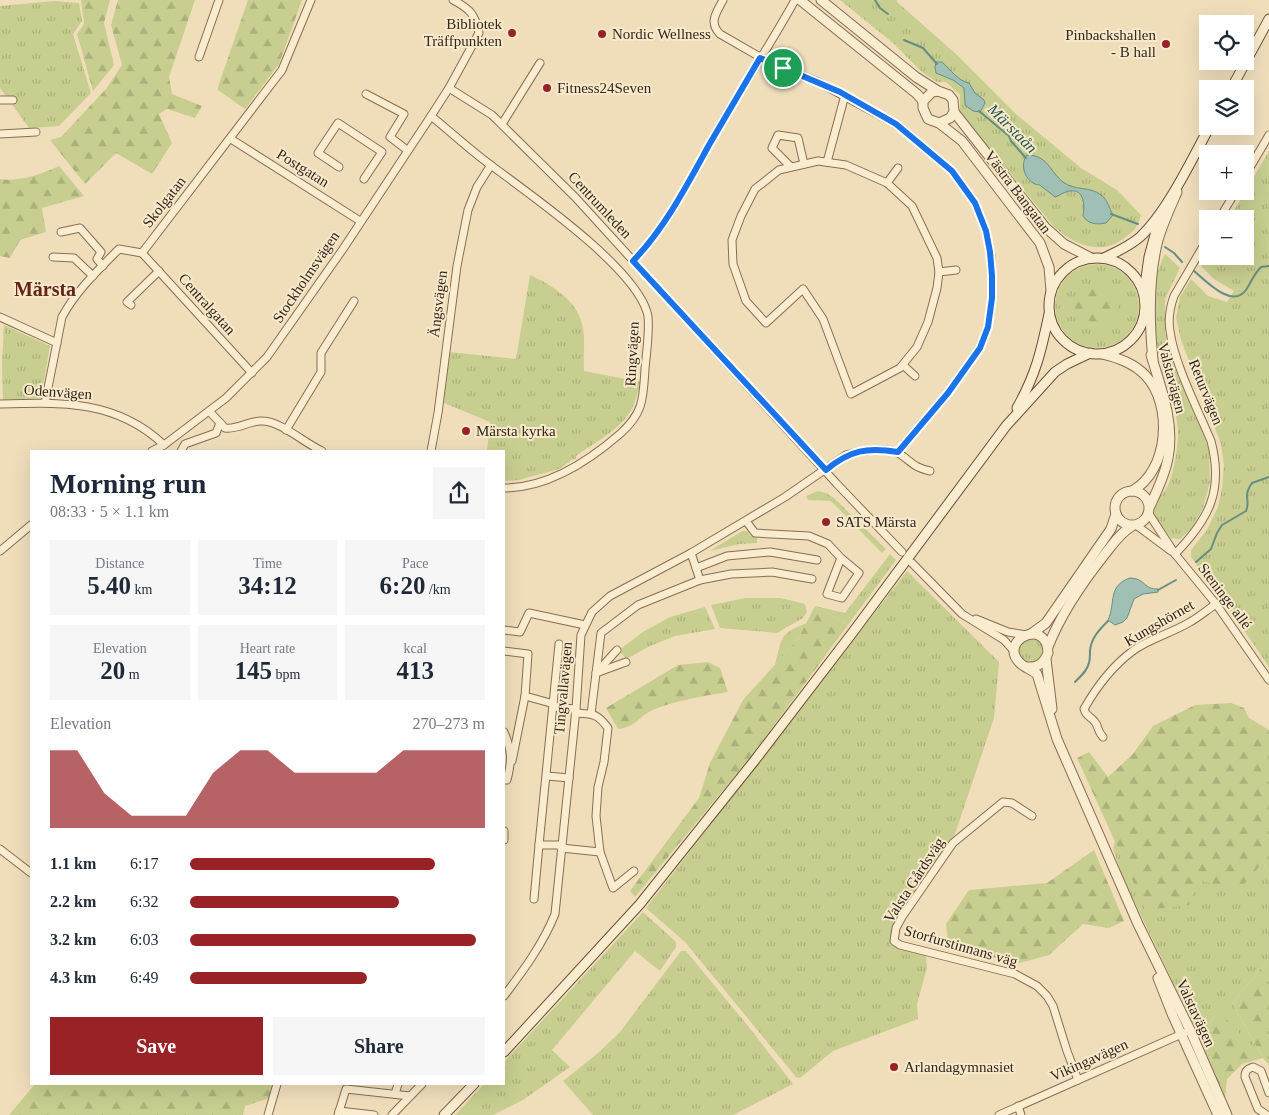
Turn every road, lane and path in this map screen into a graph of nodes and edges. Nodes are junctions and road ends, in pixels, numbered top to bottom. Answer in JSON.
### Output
{"nodes":[{"id":1,"x":219,"y":0,"type":"edge"},
{"id":2,"x":311,"y":0,"type":"edge"},
{"id":3,"x":453,"y":0,"type":"edge"},
{"id":4,"x":723,"y":0,"type":"edge"},
{"id":5,"x":795,"y":0,"type":"edge"},
{"id":6,"x":800,"y":0,"type":"edge"},
{"id":7,"x":821,"y":0,"type":"edge"},
{"id":8,"x":1269,"y":20,"type":"edge"},
{"id":9,"x":198,"y":58,"type":"dead end"},
{"id":10,"x":760,"y":58,"type":"junction"},
{"id":11,"x":540,"y":63,"type":"dead end"},
{"id":12,"x":1236,"y":80,"type":"edge"},
{"id":13,"x":448,"y":88,"type":"junction"},
{"id":14,"x":938,"y":91,"type":"junction"},
{"id":15,"x":366,"y":94,"type":"dead end"},
{"id":16,"x":842,"y":94,"type":"junction"},
{"id":17,"x":0,"y":100,"type":"edge"},
{"id":18,"x":13,"y":100,"type":"dead end"},
{"id":19,"x":923,"y":101,"type":"junction"},
{"id":20,"x":954,"y":112,"type":"junction"},
{"id":21,"x":431,"y":116,"type":"junction"},
{"id":22,"x":939,"y":123,"type":"junction"},
{"id":23,"x":502,"y":124,"type":"junction"},
{"id":24,"x":36,"y":132,"type":"dead end"},
{"id":25,"x":0,"y":134,"type":"edge"},
{"id":26,"x":1205,"y":135,"type":"edge"},
{"id":27,"x":1269,"y":135,"type":"edge"},
{"id":28,"x":231,"y":139,"type":"junction"},
{"id":29,"x":407,"y":150,"type":"junction"},
{"id":30,"x":1254,"y":161,"type":"edge"},
{"id":31,"x":827,"y":162,"type":"junction"},
{"id":32,"x":804,"y":164,"type":"junction"},
{"id":33,"x":491,"y":165,"type":"junction"},
{"id":34,"x":339,"y":167,"type":"dead end"},
{"id":35,"x":791,"y":167,"type":"junction"},
{"id":36,"x":1188,"y":167,"type":"junction"},
{"id":37,"x":898,"y":168,"type":"dead end"},
{"id":38,"x":364,"y":179,"type":"dead end"},
{"id":39,"x":887,"y":183,"type":"junction"},
{"id":40,"x":1165,"y":205,"type":"junction"},
{"id":41,"x":360,"y":221,"type":"junction"},
{"id":42,"x":61,"y":232,"type":"dead end"},
{"id":43,"x":142,"y":253,"type":"junction"},
{"id":44,"x":1199,"y":253,"type":"edge"},
{"id":45,"x":54,"y":256,"type":"dead end"},
{"id":46,"x":1091,"y":258,"type":"junction"},
{"id":47,"x":1104,"y":258,"type":"junction"},
{"id":48,"x":633,"y":261,"type":"junction"},
{"id":49,"x":103,"y":266,"type":"junction"},
{"id":50,"x":956,"y":270,"type":"dead end"},
{"id":51,"x":159,"y":271,"type":"junction"},
{"id":52,"x":939,"y":272,"type":"junction"},
{"id":53,"x":93,"y":276,"type":"junction"},
{"id":54,"x":1051,"y":291,"type":"junction"},
{"id":55,"x":1144,"y":295,"type":"junction"},
{"id":56,"x":354,"y":301,"type":"dead end"},
{"id":57,"x":131,"y":305,"type":"dead end"},
{"id":58,"x":1049,"y":312,"type":"junction"},
{"id":59,"x":1144,"y":313,"type":"junction"},
{"id":60,"x":0,"y":317,"type":"edge"},
{"id":61,"x":56,"y":343,"type":"junction"},
{"id":62,"x":1090,"y":353,"type":"junction"},
{"id":63,"x":1102,"y":354,"type":"junction"},
{"id":64,"x":1153,"y":360,"type":"junction"},
{"id":65,"x":903,"y":364,"type":"junction"},
{"id":66,"x":252,"y":373,"type":"junction"},
{"id":67,"x":915,"y":376,"type":"dead end"},
{"id":68,"x":45,"y":403,"type":"junction"},
{"id":69,"x":0,"y":404,"type":"edge"},
{"id":70,"x":209,"y":410,"type":"junction"},
{"id":71,"x":220,"y":424,"type":"junction"},
{"id":72,"x":1006,"y":426,"type":"junction"},
{"id":73,"x":286,"y":430,"type":"junction"},
{"id":74,"x":164,"y":444,"type":"junction"},
{"id":75,"x":310,"y":449,"type":"edge"},
{"id":76,"x":154,"y":450,"type":"edge"},
{"id":77,"x":182,"y":450,"type":"edge"},
{"id":78,"x":431,"y":450,"type":"edge"},
{"id":79,"x":898,"y":452,"type":"junction"},
{"id":80,"x":826,"y":470,"type":"junction"},
{"id":81,"x":930,"y":471,"type":"dead end"},
{"id":82,"x":505,"y":488,"type":"edge"},
{"id":83,"x":1132,"y":491,"type":"junction"},
{"id":84,"x":1149,"y":510,"type":"junction"},
{"id":85,"x":1116,"y":514,"type":"junction"},
{"id":86,"x":746,"y":521,"type":"junction"},
{"id":87,"x":30,"y":526,"type":"edge"},
{"id":88,"x":1134,"y":526,"type":"junction"},
{"id":89,"x":0,"y":551,"type":"edge"},
{"id":90,"x":902,"y":552,"type":"dead end"},
{"id":91,"x":691,"y":553,"type":"junction"},
{"id":92,"x":1175,"y":554,"type":"junction"},
{"id":93,"x":841,"y":558,"type":"junction"},
{"id":94,"x":817,"y":560,"type":"dead end"},
{"id":95,"x":912,"y":563,"type":"dead end"},
{"id":96,"x":696,"y":568,"type":"junction"},
{"id":97,"x":812,"y":579,"type":"dead end"},
{"id":98,"x":700,"y":580,"type":"junction"},
{"id":99,"x":1216,"y":604,"type":"junction"},
{"id":100,"x":962,"y":614,"type":"junction"},
{"id":101,"x":585,"y":625,"type":"junction"},
{"id":102,"x":505,"y":630,"type":"edge"},
{"id":103,"x":1029,"y":634,"type":"junction"},
{"id":104,"x":559,"y":644,"type":"dead end"},
{"id":105,"x":1048,"y":647,"type":"junction"},
{"id":106,"x":617,"y":650,"type":"dead end"},
{"id":107,"x":505,"y":651,"type":"edge"},
{"id":108,"x":1014,"y":651,"type":"junction"},
{"id":109,"x":1046,"y":659,"type":"junction"},
{"id":110,"x":626,"y":662,"type":"dead end"},
{"id":111,"x":1027,"y":667,"type":"junction"},
{"id":112,"x":596,"y":673,"type":"junction"},
{"id":113,"x":1269,"y":680,"type":"edge"},
{"id":114,"x":525,"y":696,"type":"junction"},
{"id":115,"x":554,"y":706,"type":"junction"},
{"id":116,"x":575,"y":711,"type":"junction"},
{"id":117,"x":592,"y":714,"type":"junction"},
{"id":118,"x":505,"y":734,"type":"edge"},
{"id":119,"x":1103,"y":737,"type":"dead end"},
{"id":120,"x":1057,"y":739,"type":"junction"},
{"id":121,"x":512,"y":761,"type":"junction"},
{"id":122,"x":547,"y":776,"type":"junction"},
{"id":123,"x":569,"y":778,"type":"junction"},
{"id":124,"x":505,"y":780,"type":"edge"},
{"id":125,"x":1032,"y":816,"type":"dead end"},
{"id":126,"x":540,"y":845,"type":"junction"},
{"id":127,"x":562,"y":846,"type":"junction"},
{"id":128,"x":0,"y":849,"type":"edge"},
{"id":129,"x":600,"y":852,"type":"junction"},
{"id":130,"x":634,"y":871,"type":"dead end"},
{"id":131,"x":30,"y":872,"type":"edge"},
{"id":132,"x":534,"y":900,"type":"dead end"},
{"id":133,"x":894,"y":937,"type":"joint"},
{"id":134,"x":505,"y":995,"type":"edge"},
{"id":135,"x":1185,"y":1032,"type":"junction"},
{"id":136,"x":505,"y":1051,"type":"edge"},
{"id":137,"x":1078,"y":1080,"type":"junction"},
{"id":138,"x":277,"y":1085,"type":"edge"},
{"id":139,"x":398,"y":1085,"type":"edge"},
{"id":140,"x":421,"y":1085,"type":"edge"},
{"id":141,"x":473,"y":1085,"type":"edge"},
{"id":142,"x":1269,"y":1093,"type":"edge"},
{"id":143,"x":395,"y":1094,"type":"junction"},
{"id":144,"x":410,"y":1096,"type":"junction"},
{"id":145,"x":1018,"y":1106,"type":"junction"},
{"id":146,"x":338,"y":1113,"type":"edge"},
{"id":147,"x":268,"y":1115,"type":"edge"},
{"id":148,"x":374,"y":1115,"type":"edge"},
{"id":149,"x":392,"y":1115,"type":"edge"},
{"id":150,"x":444,"y":1115,"type":"edge"},
{"id":151,"x":999,"y":1115,"type":"edge"},
{"id":152,"x":1021,"y":1115,"type":"edge"},
{"id":153,"x":1218,"y":1115,"type":"edge"},
{"id":154,"x":1227,"y":1115,"type":"edge"},
{"id":155,"x":1267,"y":1115,"type":"edge"}],
"edges":[{"from":1,"to":9,"type":"street"},
{"from":2,"to":28,"type":"street","name":"Skolgatan"},
{"from":3,"to":13,"type":"street","name":"Stockholmsvägen"},
{"from":4,"to":10,"type":"street"},
{"from":5,"to":10,"type":"street"},
{"from":6,"to":19,"type":"street","name":"Västra Bangatan"},
{"from":7,"to":14,"type":"street","name":"Västra Bangatan"},
{"from":8,"to":12,"type":"street"},
{"from":10,"to":16,"type":"street"},
{"from":10,"to":48,"type":"street"},
{"from":11,"to":23,"type":"street"},
{"from":13,"to":21,"type":"street","name":"Stockholmsvägen"},
{"from":13,"to":23,"type":"street","name":"Centrumleden"},
{"from":14,"to":19,"type":"street"},
{"from":14,"to":20,"type":"street","name":"Västra Bangatan"},
{"from":15,"to":29,"type":"street"},
{"from":16,"to":31,"type":"street"},
{"from":16,"to":79,"type":"street"},
{"from":17,"to":18,"type":"street"},
{"from":19,"to":22,"type":"street","name":"Västra Bangatan"},
{"from":20,"to":22,"type":"street"},
{"from":20,"to":46,"type":"street","name":"Västra Bangatan"},
{"from":21,"to":29,"type":"street","name":"Stockholmsvägen"},
{"from":21,"to":33,"type":"street","name":"Ringvägen"},
{"from":22,"to":54,"type":"street","name":"Västra Bangatan"},
{"from":23,"to":48,"type":"street","name":"Centrumleden"},
{"from":24,"to":25,"type":"street"},
{"from":26,"to":36,"type":"street"},
{"from":27,"to":30,"type":"street"},
{"from":28,"to":41,"type":"street","name":"Postgatan"},
{"from":28,"to":43,"type":"street","name":"Skolgatan"},
{"from":29,"to":41,"type":"street","name":"Stockholmsvägen"},
{"from":31,"to":32,"type":"street"},
{"from":31,"to":39,"type":"street"},
{"from":32,"to":35,"type":"street"},
{"from":32,"to":35,"type":"street"},
{"from":33,"to":78,"type":"street","name":"Ängsvägen"},
{"from":33,"to":82,"type":"street","name":"Ringvägen"},
{"from":34,"to":38,"type":"street"},
{"from":35,"to":65,"type":"street"},
{"from":36,"to":40,"type":"street"},
{"from":36,"to":64,"type":"street"},
{"from":37,"to":39,"type":"street"},
{"from":39,"to":52,"type":"street"},
{"from":40,"to":47,"type":"street"},
{"from":40,"to":55,"type":"street"},
{"from":41,"to":66,"type":"street","name":"Stockholmsvägen"},
{"from":42,"to":49,"type":"street"},
{"from":43,"to":49,"type":"street"},
{"from":43,"to":51,"type":"street","name":"Centralgatan"},
{"from":44,"to":92,"type":"street","name":"Returvägen"},
{"from":45,"to":53,"type":"street"},
{"from":46,"to":47,"type":"street"},
{"from":46,"to":54,"type":"street"},
{"from":47,"to":55,"type":"street"},
{"from":48,"to":80,"type":"street","name":"Centrumleden"},
{"from":49,"to":53,"type":"street"},
{"from":50,"to":52,"type":"street"},
{"from":51,"to":57,"type":"street"},
{"from":51,"to":66,"type":"street","name":"Centralgatan"},
{"from":52,"to":65,"type":"street"},
{"from":53,"to":61,"type":"street"},
{"from":54,"to":58,"type":"street"},
{"from":55,"to":59,"type":"street"},
{"from":56,"to":73,"type":"street"},
{"from":58,"to":62,"type":"street"},
{"from":58,"to":72,"type":"street"},
{"from":59,"to":63,"type":"street"},
{"from":59,"to":64,"type":"street","name":"Valstavägen"},
{"from":60,"to":61,"type":"street"},
{"from":61,"to":68,"type":"street"},
{"from":62,"to":63,"type":"street"},
{"from":62,"to":72,"type":"street"},
{"from":63,"to":83,"type":"street","name":"Valstavägen"},
{"from":64,"to":84,"type":"street","name":"Valstavägen"},
{"from":65,"to":67,"type":"street"},
{"from":66,"to":70,"type":"street","name":"Stockholmsvägen"},
{"from":68,"to":69,"type":"street","name":"Odenvägen"},
{"from":68,"to":74,"type":"street","name":"Odenvägen"},
{"from":70,"to":71,"type":"street"},
{"from":70,"to":74,"type":"street","name":"Stockholmsvägen"},
{"from":71,"to":73,"type":"street"},
{"from":71,"to":77,"type":"street"},
{"from":72,"to":136,"type":"street"},
{"from":73,"to":75,"type":"street"},
{"from":74,"to":76,"type":"street","name":"Stockholmsvägen"},
{"from":79,"to":80,"type":"street","name":"Tingvallavägen"},
{"from":79,"to":81,"type":"street"},
{"from":80,"to":86,"type":"street","name":"Tingvallavägen"},
{"from":80,"to":90,"type":"street","name":"Centrumleden"},
{"from":83,"to":84,"type":"street"},
{"from":83,"to":85,"type":"street"},
{"from":84,"to":88,"type":"street"},
{"from":84,"to":92,"type":"street","name":"Steninge allé"},
{"from":85,"to":88,"type":"street"},
{"from":85,"to":103,"type":"street"},
{"from":86,"to":91,"type":"street","name":"Tingvallavägen"},
{"from":86,"to":93,"type":"street"},
{"from":87,"to":89,"type":"street"},
{"from":88,"to":92,"type":"street","name":"Steninge allé"},
{"from":88,"to":105,"type":"street"},
{"from":91,"to":96,"type":"street"},
{"from":91,"to":101,"type":"street","name":"Tingvallavägen"},
{"from":92,"to":99,"type":"street","name":"Steninge allé"},
{"from":93,"to":93,"type":"street"},
{"from":94,"to":96,"type":"street"},
{"from":95,"to":100,"type":"street"},
{"from":96,"to":98,"type":"street"},
{"from":97,"to":98,"type":"street"},
{"from":98,"to":112,"type":"street"},
{"from":99,"to":113,"type":"street","name":"Steninge allé"},
{"from":99,"to":119,"type":"street","name":"Kungshörnet"},
{"from":100,"to":103,"type":"street"},
{"from":100,"to":108,"type":"street"},
{"from":101,"to":102,"type":"street"},
{"from":101,"to":116,"type":"street","name":"Tingvallavägen"},
{"from":103,"to":105,"type":"street"},
{"from":103,"to":108,"type":"street"},
{"from":104,"to":115,"type":"street"},
{"from":105,"to":109,"type":"street"},
{"from":106,"to":112,"type":"street"},
{"from":107,"to":114,"type":"street"},
{"from":108,"to":111,"type":"street"},
{"from":109,"to":111,"type":"street"},
{"from":109,"to":120,"type":"street","name":"Valstavägen"},
{"from":110,"to":112,"type":"street"},
{"from":111,"to":120,"type":"street","name":"Valstavägen"},
{"from":112,"to":117,"type":"street"},
{"from":114,"to":115,"type":"street"},
{"from":114,"to":121,"type":"street"},
{"from":115,"to":116,"type":"street"},
{"from":115,"to":122,"type":"street"},
{"from":116,"to":117,"type":"street"},
{"from":116,"to":123,"type":"street","name":"Tingvallavägen"},
{"from":117,"to":129,"type":"street"},
{"from":118,"to":121,"type":"street"},
{"from":120,"to":135,"type":"street","name":"Valstavägen"},
{"from":121,"to":124,"type":"street"},
{"from":122,"to":123,"type":"street"},
{"from":122,"to":126,"type":"street"},
{"from":123,"to":127,"type":"street","name":"Tingvallavägen"},
{"from":125,"to":133,"type":"street","name":"Valsta Gårdsväg"},
{"from":126,"to":127,"type":"street"},
{"from":126,"to":132,"type":"street"},
{"from":127,"to":129,"type":"street"},
{"from":127,"to":134,"type":"street","name":"Tingvallavägen"},
{"from":128,"to":131,"type":"street"},
{"from":129,"to":130,"type":"street"},
{"from":133,"to":137,"type":"street","name":"Storfurstinnans väg"},
{"from":135,"to":137,"type":"street","name":"Vikingavägen"},
{"from":135,"to":153,"type":"street","name":"Valstavägen"},
{"from":135,"to":154,"type":"street","name":"Valstavägen"},
{"from":137,"to":145,"type":"street","name":"Vikingavägen"},
{"from":138,"to":147,"type":"street"},
{"from":139,"to":143,"type":"street"},
{"from":140,"to":144,"type":"street"},
{"from":141,"to":150,"type":"street"},
{"from":142,"to":155,"type":"street"},
{"from":143,"to":144,"type":"street"},
{"from":143,"to":146,"type":"street"},
{"from":144,"to":149,"type":"street"},
{"from":145,"to":151,"type":"street","name":"Vikingavägen"},
{"from":145,"to":152,"type":"street"},
{"from":146,"to":148,"type":"street"}]}
